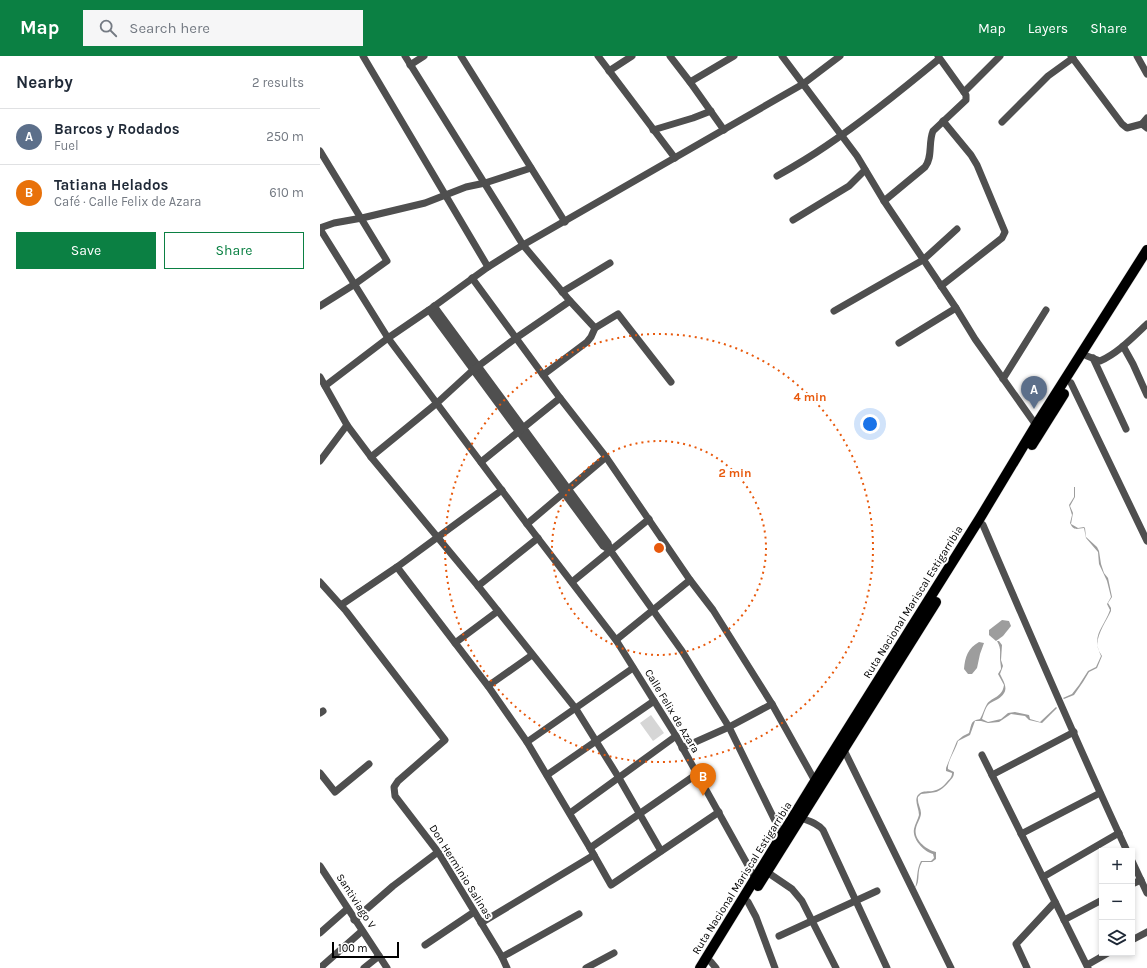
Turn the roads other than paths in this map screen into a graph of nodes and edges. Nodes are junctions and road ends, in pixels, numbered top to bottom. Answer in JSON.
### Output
{"nodes":[{"id":1,"x":362,"y":56,"type":"edge"},
{"id":2,"x":405,"y":56,"type":"edge"},
{"id":3,"x":424,"y":56,"type":"edge"},
{"id":4,"x":461,"y":56,"type":"edge"},
{"id":5,"x":598,"y":56,"type":"edge"},
{"id":6,"x":632,"y":56,"type":"edge"},
{"id":7,"x":670,"y":56,"type":"edge"},
{"id":8,"x":734,"y":56,"type":"edge"},
{"id":9,"x":782,"y":56,"type":"edge"},
{"id":10,"x":840,"y":56,"type":"edge"},
{"id":11,"x":1000,"y":56,"type":"edge"},
{"id":12,"x":1137,"y":56,"type":"edge"},
{"id":13,"x":938,"y":57,"type":"edge"},
{"id":14,"x":1072,"y":57,"type":"edge"},
{"id":15,"x":410,"y":65,"type":"junction"},
{"id":16,"x":609,"y":71,"type":"junction"},
{"id":17,"x":1147,"y":74,"type":"edge"},
{"id":18,"x":690,"y":82,"type":"junction"},
{"id":19,"x":803,"y":84,"type":"junction"},
{"id":20,"x":964,"y":92,"type":"junction"},
{"id":21,"x":711,"y":111,"type":"junction"},
{"id":22,"x":1147,"y":118,"type":"edge"},
{"id":23,"x":943,"y":121,"type":"junction"},
{"id":24,"x":1002,"y":122,"type":"dead end"},
{"id":25,"x":1144,"y":126,"type":"edge"},
{"id":26,"x":653,"y":130,"type":"junction"},
{"id":27,"x":724,"y":130,"type":"junction"},
{"id":28,"x":841,"y":136,"type":"junction"},
{"id":29,"x":320,"y":151,"type":"edge"},
{"id":30,"x":675,"y":158,"type":"junction"},
{"id":31,"x":530,"y":168,"type":"junction"},
{"id":32,"x":865,"y":170,"type":"junction"},
{"id":33,"x":777,"y":176,"type":"dead end"},
{"id":34,"x":485,"y":183,"type":"junction"},
{"id":35,"x":446,"y":195,"type":"junction"},
{"id":36,"x":884,"y":200,"type":"junction"},
{"id":37,"x":362,"y":218,"type":"junction"},
{"id":38,"x":793,"y":220,"type":"dead end"},
{"id":39,"x":565,"y":222,"type":"junction"},
{"id":40,"x":320,"y":228,"type":"edge"},
{"id":41,"x":957,"y":229,"type":"dead end"},
{"id":42,"x":523,"y":245,"type":"junction"},
{"id":43,"x":1147,"y":250,"type":"edge"},
{"id":44,"x":923,"y":260,"type":"junction"},
{"id":45,"x":1147,"y":262,"type":"edge"},
{"id":46,"x":610,"y":263,"type":"dead end"},
{"id":47,"x":488,"y":267,"type":"junction"},
{"id":48,"x":472,"y":278,"type":"junction"},
{"id":49,"x":355,"y":284,"type":"junction"},
{"id":50,"x":941,"y":286,"type":"junction"},
{"id":51,"x":562,"y":292,"type":"junction"},
{"id":52,"x":570,"y":301,"type":"junction"},
{"id":53,"x":320,"y":306,"type":"edge"},
{"id":54,"x":432,"y":308,"type":"junction"},
{"id":55,"x":956,"y":308,"type":"junction"},
{"id":56,"x":1046,"y":310,"type":"dead end"},
{"id":57,"x":834,"y":311,"type":"dead end"},
{"id":58,"x":1147,"y":324,"type":"edge"},
{"id":59,"x":595,"y":328,"type":"junction"},
{"id":60,"x":388,"y":338,"type":"junction"},
{"id":61,"x":516,"y":338,"type":"junction"},
{"id":62,"x":899,"y":343,"type":"dead end"},
{"id":63,"x":1123,"y":346,"type":"junction"},
{"id":64,"x":1090,"y":357,"type":"junction"},
{"id":65,"x":476,"y":368,"type":"junction"},
{"id":66,"x":543,"y":375,"type":"junction"},
{"id":67,"x":320,"y":377,"type":"edge"},
{"id":68,"x":1003,"y":380,"type":"junction"},
{"id":69,"x":671,"y":382,"type":"dead end"},
{"id":70,"x":1071,"y":383,"type":"junction"},
{"id":71,"x":325,"y":386,"type":"junction"},
{"id":72,"x":1147,"y":395,"type":"edge"},
{"id":73,"x":560,"y":398,"type":"junction"},
{"id":74,"x":437,"y":403,"type":"junction"},
{"id":75,"x":348,"y":425,"type":"junction"},
{"id":76,"x":1038,"y":428,"type":"junction"},
{"id":77,"x":1126,"y":429,"type":"dead end"},
{"id":78,"x":521,"y":430,"type":"junction"},
{"id":79,"x":371,"y":457,"type":"junction"},
{"id":80,"x":606,"y":457,"type":"junction"},
{"id":81,"x":320,"y":461,"type":"edge"},
{"id":82,"x":482,"y":462,"type":"junction"},
{"id":83,"x":502,"y":490,"type":"junction"},
{"id":84,"x":566,"y":491,"type":"junction"},
{"id":85,"x":649,"y":519,"type":"junction"},
{"id":86,"x":526,"y":524,"type":"junction"},
{"id":87,"x":983,"y":525,"type":"junction"},
{"id":88,"x":437,"y":537,"type":"junction"},
{"id":89,"x":538,"y":538,"type":"junction"},
{"id":90,"x":1147,"y":541,"type":"edge"},
{"id":91,"x":610,"y":550,"type":"junction"},
{"id":92,"x":398,"y":567,"type":"junction"},
{"id":93,"x":690,"y":580,"type":"junction"},
{"id":94,"x":320,"y":582,"type":"edge"},
{"id":95,"x":572,"y":582,"type":"junction"},
{"id":96,"x":478,"y":586,"type":"junction"},
{"id":97,"x":342,"y":606,"type":"junction"},
{"id":98,"x":498,"y":611,"type":"junction"},
{"id":99,"x":653,"y":611,"type":"junction"},
{"id":100,"x":616,"y":640,"type":"junction"},
{"id":101,"x":454,"y":643,"type":"junction"},
{"id":102,"x":532,"y":655,"type":"junction"},
{"id":103,"x":633,"y":668,"type":"junction"},
{"id":104,"x":488,"y":686,"type":"junction"},
{"id":105,"x":654,"y":701,"type":"junction"},
{"id":106,"x":772,"y":704,"type":"junction"},
{"id":107,"x":576,"y":709,"type":"junction"},
{"id":108,"x":729,"y":727,"type":"junction"},
{"id":109,"x":1074,"y":732,"type":"junction"},
{"id":110,"x":676,"y":736,"type":"junction"},
{"id":111,"x":597,"y":741,"type":"junction"},
{"id":112,"x":527,"y":742,"type":"junction"},
{"id":113,"x":682,"y":748,"type":"junction"},
{"id":114,"x":844,"y":750,"type":"junction"},
{"id":115,"x":982,"y":755,"type":"dead end"},
{"id":116,"x":369,"y":764,"type":"dead end"},
{"id":117,"x":320,"y":773,"type":"edge"},
{"id":118,"x":697,"y":774,"type":"junction"},
{"id":119,"x":547,"y":775,"type":"junction"},
{"id":120,"x":992,"y":775,"type":"junction"},
{"id":121,"x":619,"y":778,"type":"junction"},
{"id":122,"x":815,"y":781,"type":"junction"},
{"id":123,"x":1100,"y":793,"type":"junction"},
{"id":124,"x":719,"y":812,"type":"junction"},
{"id":125,"x":570,"y":813,"type":"junction"},
{"id":126,"x":640,"y":814,"type":"junction"},
{"id":127,"x":801,"y":818,"type":"junction"},
{"id":128,"x":1119,"y":833,"type":"junction"},
{"id":129,"x":1021,"y":834,"type":"junction"},
{"id":130,"x":782,"y":835,"type":"junction"},
{"id":131,"x":590,"y":848,"type":"junction"},
{"id":132,"x":1126,"y":848,"type":"edge"},
{"id":133,"x":660,"y":851,"type":"junction"},
{"id":134,"x":438,"y":852,"type":"junction"},
{"id":135,"x":594,"y":855,"type":"junction"},
{"id":136,"x":320,"y":866,"type":"edge"},
{"id":137,"x":1135,"y":867,"type":"edge"},
{"id":138,"x":767,"y":872,"type":"junction"},
{"id":139,"x":1043,"y":877,"type":"junction"},
{"id":140,"x":755,"y":878,"type":"junction"},
{"id":141,"x":1141,"y":880,"type":"junction"},
{"id":142,"x":1135,"y":883,"type":"edge"},
{"id":143,"x":877,"y":891,"type":"dead end"},
{"id":144,"x":1147,"y":893,"type":"edge"},
{"id":145,"x":855,"y":901,"type":"junction"},
{"id":146,"x":748,"y":902,"type":"junction"},
{"id":147,"x":1055,"y":902,"type":"junction"},
{"id":148,"x":1099,"y":902,"type":"edge"},
{"id":149,"x":347,"y":909,"type":"junction"},
{"id":150,"x":474,"y":912,"type":"junction"},
{"id":151,"x":579,"y":914,"type":"dead end"},
{"id":152,"x":354,"y":920,"type":"junction"},
{"id":153,"x":1064,"y":920,"type":"junction"},
{"id":154,"x":813,"y":921,"type":"junction"},
{"id":155,"x":481,"y":923,"type":"junction"},
{"id":156,"x":362,"y":931,"type":"junction"},
{"id":157,"x":320,"y":932,"type":"edge"},
{"id":158,"x":1147,"y":932,"type":"edge"},
{"id":159,"x":779,"y":936,"type":"dead end"},
{"id":160,"x":1135,"y":938,"type":"edge"},
{"id":161,"x":425,"y":945,"type":"dead end"},
{"id":162,"x":614,"y":952,"type":"dead end"},
{"id":163,"x":379,"y":956,"type":"junction"},
{"id":164,"x":1103,"y":956,"type":"edge"},
{"id":165,"x":502,"y":957,"type":"junction"},
{"id":166,"x":712,"y":966,"type":"edge"},
{"id":167,"x":1088,"y":966,"type":"edge"},
{"id":168,"x":320,"y":968,"type":"edge"},
{"id":169,"x":364,"y":968,"type":"edge"},
{"id":170,"x":387,"y":968,"type":"edge"},
{"id":171,"x":508,"y":968,"type":"edge"},
{"id":172,"x":586,"y":968,"type":"edge"},
{"id":173,"x":700,"y":968,"type":"edge"},
{"id":174,"x":775,"y":968,"type":"edge"},
{"id":175,"x":836,"y":968,"type":"edge"},
{"id":176,"x":887,"y":968,"type":"edge"},
{"id":177,"x":951,"y":968,"type":"edge"},
{"id":178,"x":1027,"y":968,"type":"edge"}],
"edges":[{"from":1,"to":35,"type":"street"},
{"from":2,"to":15,"type":"street"},
{"from":3,"to":15,"type":"street"},
{"from":4,"to":31,"type":"street"},
{"from":5,"to":16,"type":"street"},
{"from":6,"to":16,"type":"street"},
{"from":7,"to":18,"type":"street"},
{"from":8,"to":18,"type":"street"},
{"from":9,"to":19,"type":"street"},
{"from":10,"to":19,"type":"street"},
{"from":11,"to":20,"type":"street"},
{"from":12,"to":17,"type":"street"},
{"from":13,"to":20,"type":"street"},
{"from":13,"to":28,"type":"street"},
{"from":14,"to":24,"type":"street"},
{"from":14,"to":25,"type":"street"},
{"from":15,"to":34,"type":"street"},
{"from":16,"to":26,"type":"street"},
{"from":18,"to":21,"type":"street"},
{"from":19,"to":27,"type":"street"},
{"from":19,"to":28,"type":"street"},
{"from":20,"to":23,"type":"street"},
{"from":21,"to":26,"type":"street"},
{"from":21,"to":27,"type":"street"},
{"from":22,"to":25,"type":"street"},
{"from":23,"to":36,"type":"street"},
{"from":23,"to":50,"type":"street"},
{"from":26,"to":30,"type":"street"},
{"from":27,"to":30,"type":"street"},
{"from":28,"to":32,"type":"street"},
{"from":28,"to":33,"type":"street"},
{"from":29,"to":37,"type":"street"},
{"from":30,"to":39,"type":"street"},
{"from":31,"to":34,"type":"street"},
{"from":31,"to":39,"type":"street"},
{"from":32,"to":36,"type":"street"},
{"from":32,"to":38,"type":"street"},
{"from":34,"to":35,"type":"street"},
{"from":34,"to":42,"type":"street"},
{"from":35,"to":37,"type":"street"},
{"from":35,"to":47,"type":"street"},
{"from":36,"to":44,"type":"street"},
{"from":37,"to":40,"type":"street"},
{"from":37,"to":49,"type":"street"},
{"from":39,"to":42,"type":"street"},
{"from":40,"to":49,"type":"street","name":"Calle Felix de Azara"},
{"from":41,"to":44,"type":"street"},
{"from":42,"to":47,"type":"street"},
{"from":42,"to":51,"type":"street"},
{"from":43,"to":76,"type":"highway","name":"Ruta Nacional Mariscal Estigarribia"},
{"from":44,"to":50,"type":"street"},
{"from":44,"to":57,"type":"street"},
{"from":45,"to":64,"type":"highway","name":"Ruta Nacional Mariscal Estigarribia"},
{"from":46,"to":51,"type":"street"},
{"from":47,"to":48,"type":"street"},
{"from":48,"to":54,"type":"street"},
{"from":48,"to":61,"type":"street"},
{"from":49,"to":53,"type":"street"},
{"from":49,"to":60,"type":"street","name":"Calle Felix de Azara"},
{"from":50,"to":55,"type":"street"},
{"from":51,"to":52,"type":"street"},
{"from":52,"to":59,"type":"street"},
{"from":52,"to":61,"type":"street"},
{"from":54,"to":60,"type":"street"},
{"from":54,"to":65,"type":"street"},
{"from":55,"to":62,"type":"street"},
{"from":55,"to":68,"type":"street"},
{"from":56,"to":68,"type":"street"},
{"from":58,"to":63,"type":"street"},
{"from":59,"to":66,"type":"street"},
{"from":59,"to":69,"type":"street"},
{"from":60,"to":71,"type":"street"},
{"from":60,"to":74,"type":"street","name":"Calle Felix de Azara"},
{"from":61,"to":65,"type":"street"},
{"from":61,"to":66,"type":"street"},
{"from":63,"to":64,"type":"street"},
{"from":63,"to":72,"type":"street"},
{"from":64,"to":70,"type":"highway","name":"Ruta Nacional Mariscal Estigarribia"},
{"from":64,"to":77,"type":"street"},
{"from":65,"to":74,"type":"street"},
{"from":65,"to":78,"type":"street"},
{"from":66,"to":73,"type":"street"},
{"from":67,"to":71,"type":"street"},
{"from":68,"to":76,"type":"street"},
{"from":70,"to":76,"type":"highway","name":"Ruta Nacional Mariscal Estigarribia"},
{"from":70,"to":90,"type":"street"},
{"from":71,"to":75,"type":"street"},
{"from":73,"to":78,"type":"street"},
{"from":73,"to":80,"type":"street"},
{"from":74,"to":79,"type":"street"},
{"from":74,"to":82,"type":"street","name":"Calle Felix de Azara"},
{"from":75,"to":79,"type":"street"},
{"from":75,"to":81,"type":"street"},
{"from":76,"to":87,"type":"highway","name":"Ruta Nacional Mariscal Estigarribia"},
{"from":76,"to":122,"type":"highway","name":"Ruta Nacional Mariscal Estigarribia"},
{"from":78,"to":82,"type":"street"},
{"from":78,"to":84,"type":"street"},
{"from":79,"to":88,"type":"street"},
{"from":80,"to":84,"type":"street"},
{"from":80,"to":85,"type":"street"},
{"from":82,"to":83,"type":"street","name":"Calle Felix de Azara"},
{"from":83,"to":86,"type":"street","name":"Calle Felix de Azara"},
{"from":83,"to":88,"type":"street"},
{"from":84,"to":86,"type":"street"},
{"from":84,"to":91,"type":"street"},
{"from":85,"to":91,"type":"street"},
{"from":85,"to":93,"type":"street"},
{"from":86,"to":89,"type":"street","name":"Calle Felix de Azara"},
{"from":87,"to":109,"type":"street"},
{"from":87,"to":114,"type":"highway","name":"Ruta Nacional Mariscal Estigarribia"},
{"from":88,"to":92,"type":"street"},
{"from":88,"to":96,"type":"street"},
{"from":89,"to":95,"type":"street","name":"Calle Felix de Azara"},
{"from":89,"to":96,"type":"street"},
{"from":91,"to":95,"type":"street"},
{"from":91,"to":99,"type":"street"},
{"from":92,"to":97,"type":"street"},
{"from":92,"to":101,"type":"street"},
{"from":93,"to":99,"type":"street"},
{"from":93,"to":106,"type":"street"},
{"from":94,"to":97,"type":"street"},
{"from":95,"to":100,"type":"street","name":"Calle Felix de Azara"},
{"from":96,"to":98,"type":"street"},
{"from":97,"to":134,"type":"street","name":"Don Herminio Salinas"},
{"from":98,"to":101,"type":"street"},
{"from":98,"to":102,"type":"street"},
{"from":99,"to":100,"type":"street"},
{"from":99,"to":108,"type":"street"},
{"from":100,"to":103,"type":"street","name":"Calle Felix de Azara"},
{"from":101,"to":104,"type":"street"},
{"from":102,"to":104,"type":"street"},
{"from":102,"to":107,"type":"street"},
{"from":103,"to":105,"type":"street","name":"Calle Felix de Azara"},
{"from":103,"to":107,"type":"street"},
{"from":104,"to":112,"type":"street"},
{"from":105,"to":110,"type":"street","name":"Calle Felix de Azara"},
{"from":105,"to":111,"type":"street"},
{"from":106,"to":108,"type":"street"},
{"from":106,"to":122,"type":"street"},
{"from":107,"to":111,"type":"street"},
{"from":107,"to":112,"type":"street"},
{"from":108,"to":113,"type":"street"},
{"from":108,"to":130,"type":"street"},
{"from":109,"to":120,"type":"street"},
{"from":109,"to":123,"type":"street"},
{"from":110,"to":113,"type":"street","name":"Calle Felix de Azara"},
{"from":110,"to":121,"type":"street"},
{"from":111,"to":119,"type":"street"},
{"from":111,"to":121,"type":"street"},
{"from":112,"to":119,"type":"street"},
{"from":113,"to":118,"type":"street","name":"Calle Felix de Azara"},
{"from":114,"to":127,"type":"highway","name":"Ruta Nacional Mariscal Estigarribia"},
{"from":114,"to":177,"type":"street"},
{"from":115,"to":120,"type":"street"},
{"from":116,"to":117,"type":"street"},
{"from":118,"to":124,"type":"street","name":"Calle Felix de Azara"},
{"from":118,"to":126,"type":"street"},
{"from":119,"to":125,"type":"street"},
{"from":120,"to":129,"type":"street"},
{"from":121,"to":125,"type":"street"},
{"from":121,"to":126,"type":"street"},
{"from":122,"to":130,"type":"highway","name":"Ruta Nacional Mariscal Estigarribia"},
{"from":123,"to":128,"type":"street"},
{"from":123,"to":129,"type":"street"},
{"from":124,"to":133,"type":"street"},
{"from":124,"to":140,"type":"street","name":"Calle Felix de Azara"},
{"from":125,"to":131,"type":"street"},
{"from":126,"to":131,"type":"street"},
{"from":126,"to":133,"type":"street"},
{"from":127,"to":138,"type":"highway","name":"Ruta Nacional Mariscal Estigarribia"},
{"from":127,"to":145,"type":"street"},
{"from":128,"to":132,"type":"street"},
{"from":128,"to":139,"type":"street"},
{"from":129,"to":139,"type":"street"},
{"from":130,"to":140,"type":"highway","name":"Ruta Nacional Mariscal Estigarribia"},
{"from":131,"to":135,"type":"street"},
{"from":133,"to":135,"type":"street"},
{"from":134,"to":150,"type":"street","name":"Don Herminio Salinas"},
{"from":134,"to":152,"type":"street"},
{"from":135,"to":155,"type":"street"},
{"from":136,"to":149,"type":"street","name":"Santiviago V"},
{"from":137,"to":141,"type":"street"},
{"from":138,"to":146,"type":"highway","name":"Ruta Nacional Mariscal Estigarribia"},
{"from":138,"to":154,"type":"street"},
{"from":139,"to":147,"type":"street"},
{"from":140,"to":173,"type":"highway","name":"Ruta Nacional Mariscal Estigarribia"},
{"from":141,"to":142,"type":"street"},
{"from":141,"to":144,"type":"street"},
{"from":143,"to":145,"type":"street"},
{"from":145,"to":154,"type":"street"},
{"from":145,"to":176,"type":"street"},
{"from":146,"to":166,"type":"highway","name":"Ruta Nacional Mariscal Estigarribia"},
{"from":146,"to":174,"type":"street"},
{"from":147,"to":153,"type":"street"},
{"from":147,"to":178,"type":"street"},
{"from":148,"to":153,"type":"street"},
{"from":149,"to":152,"type":"street","name":"Santiviago V"},
{"from":149,"to":157,"type":"street"},
{"from":150,"to":155,"type":"street","name":"Don Herminio Salinas"},
{"from":150,"to":161,"type":"street"},
{"from":151,"to":165,"type":"street"},
{"from":152,"to":156,"type":"street","name":"Santiviago V"},
{"from":153,"to":167,"type":"street"},
{"from":154,"to":159,"type":"street"},
{"from":154,"to":175,"type":"street"},
{"from":155,"to":165,"type":"street","name":"Don Herminio Salinas"},
{"from":156,"to":163,"type":"street","name":"Santiviago V"},
{"from":156,"to":168,"type":"street"},
{"from":158,"to":160,"type":"street"},
{"from":162,"to":172,"type":"street"},
{"from":163,"to":169,"type":"street"},
{"from":163,"to":170,"type":"street","name":"Santiviago V"},
{"from":164,"to":167,"type":"street"},
{"from":165,"to":171,"type":"street","name":"Don Herminio Salinas"}]}
